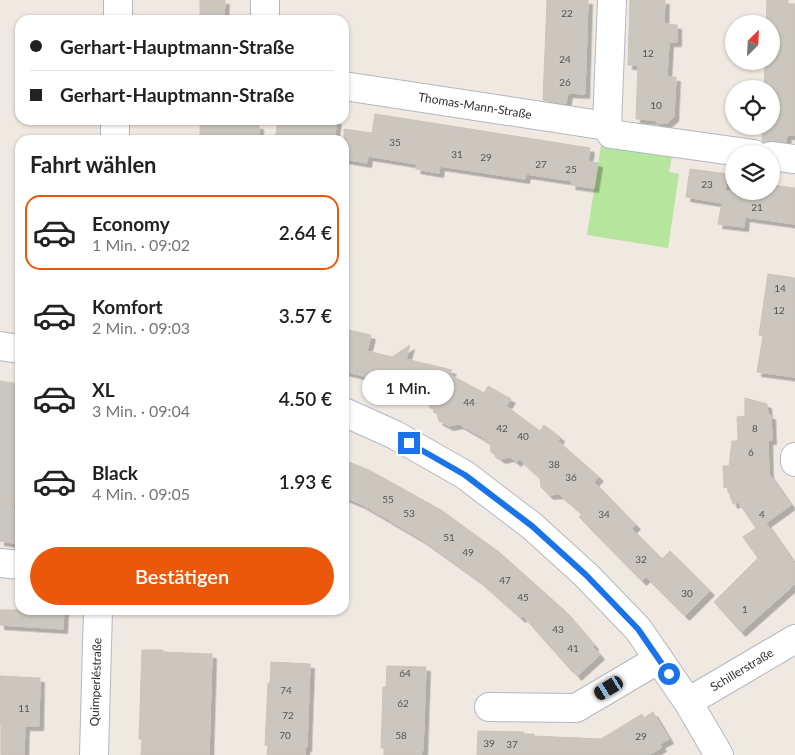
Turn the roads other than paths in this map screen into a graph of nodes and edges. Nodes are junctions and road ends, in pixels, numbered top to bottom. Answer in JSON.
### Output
{"nodes":[{"id":1,"x":118,"y":0,"type":"edge"},
{"id":2,"x":265,"y":0,"type":"edge"},
{"id":3,"x":612,"y":0,"type":"edge"},
{"id":4,"x":118,"y":15,"type":"edge"},
{"id":5,"x":265,"y":15,"type":"edge"},
{"id":6,"x":349,"y":87,"type":"edge"},
{"id":7,"x":607,"y":126,"type":"junction"},
{"id":8,"x":725,"y":150,"type":"edge"},
{"id":9,"x":780,"y":158,"type":"edge"},
{"id":10,"x":795,"y":160,"type":"edge"},
{"id":11,"x":0,"y":346,"type":"edge"},
{"id":12,"x":15,"y":348,"type":"edge"},
{"id":13,"x":349,"y":414,"type":"edge"},
{"id":14,"x":795,"y":457,"type":"edge"},
{"id":15,"x":795,"y":462,"type":"edge"},
{"id":16,"x":0,"y":563,"type":"edge"},
{"id":17,"x":15,"y":565,"type":"edge"},
{"id":18,"x":98,"y":615,"type":"edge"},
{"id":19,"x":795,"y":639,"type":"edge"},
{"id":20,"x":659,"y":659,"type":"junction"},
{"id":21,"x":688,"y":702,"type":"junction"},
{"id":22,"x":489,"y":708,"type":"dead end"},
{"id":23,"x":94,"y":755,"type":"edge"},
{"id":24,"x":719,"y":755,"type":"edge"}],
"edges":[{"from":1,"to":4,"type":"street"},
{"from":2,"to":5,"type":"street"},
{"from":3,"to":7,"type":"street"},
{"from":6,"to":7,"type":"street","name":"Thomas-Mann-Straße"},
{"from":7,"to":8,"type":"street","name":"Thomas-Mann-Straße"},
{"from":9,"to":10,"type":"street"},
{"from":11,"to":12,"type":"street"},
{"from":13,"to":20,"type":"street"},
{"from":14,"to":15,"type":"street"},
{"from":16,"to":17,"type":"street"},
{"from":18,"to":23,"type":"street","name":"Quimperléstraße"},
{"from":19,"to":21,"type":"street","name":"Schillerstraße"},
{"from":20,"to":21,"type":"street"},
{"from":20,"to":22,"type":"street"},
{"from":21,"to":24,"type":"street"}]}
